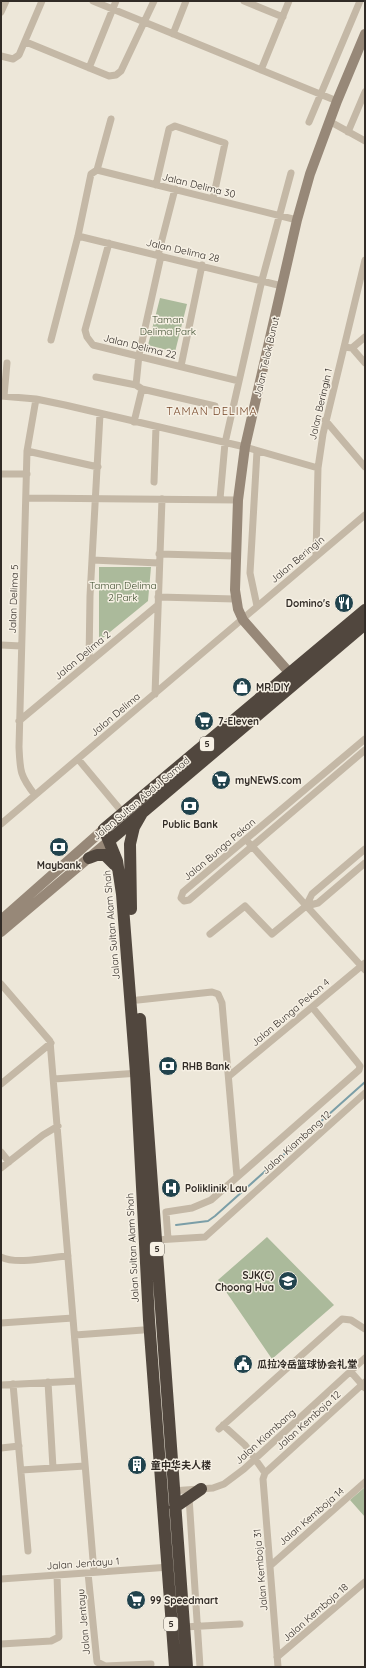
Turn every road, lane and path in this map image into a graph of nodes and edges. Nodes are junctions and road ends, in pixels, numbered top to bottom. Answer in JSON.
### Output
{"nodes":[{"id":1,"x":6,"y":1,"type":"edge"},
{"id":2,"x":42,"y":1,"type":"edge"},
{"id":3,"x":93,"y":1,"type":"edge"},
{"id":4,"x":116,"y":1,"type":"edge"},
{"id":5,"x":154,"y":1,"type":"edge"},
{"id":6,"x":186,"y":1,"type":"edge"},
{"id":7,"x":244,"y":1,"type":"edge"},
{"id":8,"x":289,"y":1,"type":"edge"},
{"id":9,"x":360,"y":1,"type":"edge"},
{"id":10,"x":112,"y":9,"type":"junction"},
{"id":11,"x":1,"y":12,"type":"edge"},
{"id":12,"x":283,"y":17,"type":"junction"},
{"id":13,"x":145,"y":22,"type":"junction"},
{"id":14,"x":173,"y":34,"type":"junction"},
{"id":15,"x":365,"y":34,"type":"edge"},
{"id":16,"x":26,"y":42,"type":"junction"},
{"id":17,"x":1,"y":56,"type":"edge"},
{"id":18,"x":89,"y":68,"type":"junction"},
{"id":19,"x":261,"y":70,"type":"junction"},
{"id":20,"x":365,"y":92,"type":"edge"},
{"id":21,"x":321,"y":95,"type":"junction"},
{"id":22,"x":337,"y":101,"type":"junction"},
{"id":23,"x":111,"y":119,"type":"dead end"},
{"id":24,"x":329,"y":121,"type":"junction"},
{"id":25,"x":309,"y":122,"type":"dead end"},
{"id":26,"x":348,"y":132,"type":"junction"},
{"id":27,"x":365,"y":141,"type":"edge"},
{"id":28,"x":97,"y":170,"type":"junction"},
{"id":29,"x":291,"y":173,"type":"dead end"},
{"id":30,"x":156,"y":185,"type":"junction"},
{"id":31,"x":174,"y":189,"type":"junction"},
{"id":32,"x":213,"y":199,"type":"junction"},
{"id":33,"x":280,"y":216,"type":"junction"},
{"id":34,"x":297,"y":220,"type":"junction"},
{"id":35,"x":78,"y":236,"type":"junction"},
{"id":36,"x":109,"y":243,"type":"junction"},
{"id":37,"x":160,"y":255,"type":"junction"},
{"id":38,"x":365,"y":260,"type":"edge"},
{"id":39,"x":202,"y":265,"type":"junction"},
{"id":40,"x":262,"y":280,"type":"junction"},
{"id":41,"x":282,"y":286,"type":"junction"},
{"id":42,"x":365,"y":337,"type":"edge"},
{"id":43,"x":51,"y":340,"type":"dead end"},
{"id":44,"x":344,"y":348,"type":"junction"},
{"id":45,"x":352,"y":348,"type":"junction"},
{"id":46,"x":139,"y":356,"type":"junction"},
{"id":47,"x":7,"y":362,"type":"dead end"},
{"id":48,"x":365,"y":363,"type":"edge"},
{"id":49,"x":181,"y":366,"type":"junction"},
{"id":50,"x":96,"y":376,"type":"dead end"},
{"id":51,"x":239,"y":381,"type":"junction"},
{"id":52,"x":139,"y":387,"type":"junction"},
{"id":53,"x":2,"y":396,"type":"edge"},
{"id":54,"x":36,"y":399,"type":"junction"},
{"id":55,"x":215,"y":406,"type":"dead end"},
{"id":56,"x":100,"y":414,"type":"junction"},
{"id":57,"x":326,"y":420,"type":"junction"},
{"id":58,"x":134,"y":422,"type":"junction"},
{"id":59,"x":156,"y":427,"type":"junction"},
{"id":60,"x":225,"y":443,"type":"junction"},
{"id":61,"x":245,"y":447,"type":"junction"},
{"id":62,"x":27,"y":451,"type":"junction"},
{"id":63,"x":257,"y":451,"type":"junction"},
{"id":64,"x":98,"y":467,"type":"junction"},
{"id":65,"x":365,"y":467,"type":"edge"},
{"id":66,"x":318,"y":468,"type":"junction"},
{"id":67,"x":1,"y":474,"type":"edge"},
{"id":68,"x":27,"y":474,"type":"junction"},
{"id":69,"x":154,"y":482,"type":"dead end"},
{"id":70,"x":26,"y":498,"type":"junction"},
{"id":71,"x":96,"y":499,"type":"junction"},
{"id":72,"x":162,"y":499,"type":"junction"},
{"id":73,"x":220,"y":499,"type":"junction"},
{"id":74,"x":238,"y":500,"type":"junction"},
{"id":75,"x":365,"y":515,"type":"edge"},
{"id":76,"x":159,"y":554,"type":"junction"},
{"id":77,"x":235,"y":556,"type":"junction"},
{"id":78,"x":316,"y":556,"type":"junction"},
{"id":79,"x":92,"y":560,"type":"junction"},
{"id":80,"x":159,"y":563,"type":"junction"},
{"id":81,"x":158,"y":597,"type":"junction"},
{"id":82,"x":235,"y":599,"type":"junction"},
{"id":83,"x":158,"y":606,"type":"junction"},
{"id":84,"x":257,"y":606,"type":"junction"},
{"id":85,"x":365,"y":610,"type":"edge"},
{"id":86,"x":243,"y":620,"type":"junction"},
{"id":87,"x":365,"y":624,"type":"edge"},
{"id":88,"x":1,"y":645,"type":"edge"},
{"id":89,"x":21,"y":646,"type":"junction"},
{"id":90,"x":89,"y":662,"type":"junction"},
{"id":91,"x":293,"y":678,"type":"junction"},
{"id":92,"x":155,"y":694,"type":"junction"},
{"id":93,"x":19,"y":721,"type":"junction"},
{"id":94,"x":365,"y":739,"type":"edge"},
{"id":95,"x":356,"y":747,"type":"junction"},
{"id":96,"x":364,"y":753,"type":"edge"},
{"id":97,"x":78,"y":759,"type":"junction"},
{"id":98,"x":34,"y":795,"type":"junction"},
{"id":99,"x":123,"y":813,"type":"junction"},
{"id":100,"x":142,"y":813,"type":"junction"},
{"id":101,"x":1,"y":824,"type":"edge"},
{"id":102,"x":111,"y":831,"type":"junction"},
{"id":103,"x":246,"y":840,"type":"junction"},
{"id":104,"x":252,"y":846,"type":"junction"},
{"id":105,"x":365,"y":850,"type":"edge"},
{"id":106,"x":89,"y":858,"type":"junction"},
{"id":107,"x":129,"y":860,"type":"junction"},
{"id":108,"x":365,"y":864,"type":"edge"},
{"id":109,"x":120,"y":871,"type":"junction"},
{"id":110,"x":306,"y":906,"type":"junction"},
{"id":111,"x":1,"y":920,"type":"edge"},
{"id":112,"x":1,"y":932,"type":"edge"},
{"id":113,"x":210,"y":934,"type":"dead end"},
{"id":114,"x":364,"y":966,"type":"edge"},
{"id":115,"x":1,"y":984,"type":"edge"},
{"id":116,"x":138,"y":1000,"type":"junction"},
{"id":117,"x":312,"y":1007,"type":"junction"},
{"id":118,"x":51,"y":1043,"type":"junction"},
{"id":119,"x":140,"y":1072,"type":"junction"},
{"id":120,"x":229,"y":1076,"type":"junction"},
{"id":121,"x":54,"y":1079,"type":"junction"},
{"id":122,"x":1,"y":1084,"type":"edge"},
{"id":123,"x":365,"y":1093,"type":"edge"},
{"id":124,"x":58,"y":1126,"type":"junction"},
{"id":125,"x":1,"y":1152,"type":"edge"},
{"id":126,"x":9,"y":1162,"type":"junction"},
{"id":127,"x":1,"y":1168,"type":"edge"},
{"id":128,"x":237,"y":1177,"type":"junction"},
{"id":129,"x":168,"y":1239,"type":"junction"},
{"id":130,"x":156,"y":1240,"type":"junction"},
{"id":131,"x":68,"y":1256,"type":"junction"},
{"id":132,"x":1,"y":1257,"type":"edge"},
{"id":133,"x":73,"y":1318,"type":"junction"},
{"id":134,"x":1,"y":1323,"type":"edge"},
{"id":135,"x":365,"y":1329,"type":"edge"},
{"id":136,"x":143,"y":1330,"type":"dead end"},
{"id":137,"x":75,"y":1335,"type":"junction"},
{"id":138,"x":365,"y":1358,"type":"edge"},
{"id":139,"x":351,"y":1372,"type":"junction"},
{"id":140,"x":78,"y":1381,"type":"junction"},
{"id":141,"x":48,"y":1382,"type":"junction"},
{"id":142,"x":13,"y":1384,"type":"junction"},
{"id":143,"x":1,"y":1385,"type":"edge"},
{"id":144,"x":364,"y":1385,"type":"edge"},
{"id":145,"x":161,"y":1396,"type":"junction"},
{"id":146,"x":19,"y":1446,"type":"junction"},
{"id":147,"x":1,"y":1448,"type":"edge"},
{"id":148,"x":256,"y":1458,"type":"junction"},
{"id":149,"x":85,"y":1466,"type":"junction"},
{"id":150,"x":53,"y":1468,"type":"junction"},
{"id":151,"x":21,"y":1470,"type":"junction"},
{"id":152,"x":265,"y":1473,"type":"junction"},
{"id":153,"x":365,"y":1482,"type":"edge"},
{"id":154,"x":202,"y":1488,"type":"junction"},
{"id":155,"x":174,"y":1490,"type":"junction"},
{"id":156,"x":161,"y":1491,"type":"junction"},
{"id":157,"x":189,"y":1497,"type":"junction"},
{"id":158,"x":175,"y":1507,"type":"junction"},
{"id":159,"x":28,"y":1552,"type":"dead end"},
{"id":160,"x":179,"y":1566,"type":"junction"},
{"id":161,"x":270,"y":1566,"type":"junction"},
{"id":162,"x":166,"y":1567,"type":"junction"},
{"id":163,"x":91,"y":1573,"type":"junction"},
{"id":164,"x":57,"y":1575,"type":"junction"},
{"id":165,"x":1,"y":1579,"type":"edge"},
{"id":166,"x":365,"y":1582,"type":"edge"},
{"id":167,"x":240,"y":1624,"type":"dead end"},
{"id":168,"x":198,"y":1626,"type":"junction"},
{"id":169,"x":184,"y":1627,"type":"junction"},
{"id":170,"x":1,"y":1644,"type":"edge"},
{"id":171,"x":277,"y":1657,"type":"junction"},
{"id":172,"x":151,"y":1664,"type":"dead end"},
{"id":173,"x":175,"y":1667,"type":"edge"},
{"id":174,"x":187,"y":1667,"type":"edge"},
{"id":175,"x":200,"y":1667,"type":"edge"},
{"id":176,"x":278,"y":1667,"type":"edge"}],
"edges":[{"from":1,"to":11,"type":"street"},
{"from":2,"to":16,"type":"street"},
{"from":3,"to":10,"type":"street"},
{"from":4,"to":10,"type":"street"},
{"from":5,"to":13,"type":"street"},
{"from":6,"to":14,"type":"street"},
{"from":7,"to":12,"type":"street"},
{"from":8,"to":12,"type":"street"},
{"from":9,"to":21,"type":"street"},
{"from":10,"to":13,"type":"street"},
{"from":10,"to":18,"type":"street"},
{"from":12,"to":19,"type":"street"},
{"from":13,"to":14,"type":"street"},
{"from":13,"to":18,"type":"street"},
{"from":14,"to":19,"type":"street"},
{"from":15,"to":22,"type":"street","name":"Jalan Telok Bunut"},
{"from":16,"to":17,"type":"street"},
{"from":16,"to":18,"type":"street"},
{"from":19,"to":21,"type":"street"},
{"from":20,"to":26,"type":"street"},
{"from":21,"to":22,"type":"street"},
{"from":21,"to":25,"type":"street"},
{"from":22,"to":24,"type":"street","name":"Jalan Telok Bunut"},
{"from":23,"to":28,"type":"street"},
{"from":24,"to":26,"type":"street"},
{"from":24,"to":34,"type":"street","name":"Jalan Telok Bunut"},
{"from":26,"to":27,"type":"street"},
{"from":28,"to":30,"type":"street","name":"Jalan Delima 30"},
{"from":28,"to":35,"type":"street"},
{"from":29,"to":33,"type":"street"},
{"from":30,"to":31,"type":"street","name":"Jalan Delima 30"},
{"from":30,"to":32,"type":"street"},
{"from":31,"to":32,"type":"street","name":"Jalan Delima 30"},
{"from":31,"to":37,"type":"street"},
{"from":32,"to":33,"type":"street","name":"Jalan Delima 30"},
{"from":33,"to":34,"type":"street","name":"Jalan Delima 30"},
{"from":33,"to":40,"type":"street"},
{"from":34,"to":41,"type":"street","name":"Jalan Telok Bunut"},
{"from":35,"to":36,"type":"street","name":"Jalan Delima 28"},
{"from":35,"to":43,"type":"street"},
{"from":36,"to":37,"type":"street","name":"Jalan Delima 28"},
{"from":36,"to":46,"type":"street","name":"Jalan Delima 22"},
{"from":37,"to":39,"type":"street","name":"Jalan Delima 28"},
{"from":37,"to":46,"type":"street"},
{"from":38,"to":44,"type":"street","name":"Jalan Beringin 1"},
{"from":39,"to":40,"type":"street","name":"Jalan Delima 28"},
{"from":39,"to":49,"type":"street"},
{"from":40,"to":41,"type":"street","name":"Jalan Delima 28"},
{"from":40,"to":51,"type":"street"},
{"from":41,"to":61,"type":"street","name":"Jalan Telok Bunut"},
{"from":42,"to":45,"type":"street"},
{"from":44,"to":45,"type":"street"},
{"from":44,"to":57,"type":"street","name":"Jalan Beringin 1"},
{"from":45,"to":48,"type":"street"},
{"from":46,"to":49,"type":"street","name":"Jalan Delima 22"},
{"from":46,"to":52,"type":"street"},
{"from":47,"to":53,"type":"street"},
{"from":49,"to":51,"type":"street","name":"Jalan Delima 22"},
{"from":50,"to":52,"type":"street"},
{"from":51,"to":60,"type":"street"},
{"from":52,"to":55,"type":"street"},
{"from":52,"to":58,"type":"street"},
{"from":53,"to":54,"type":"street"},
{"from":54,"to":56,"type":"street"},
{"from":54,"to":62,"type":"street","name":"Jalan Delima 5"},
{"from":56,"to":58,"type":"street"},
{"from":56,"to":64,"type":"street"},
{"from":57,"to":65,"type":"street"},
{"from":57,"to":66,"type":"street","name":"Jalan Beringin 1"},
{"from":58,"to":59,"type":"street"},
{"from":59,"to":60,"type":"street"},
{"from":59,"to":69,"type":"street"},
{"from":60,"to":61,"type":"street"},
{"from":60,"to":73,"type":"street"},
{"from":61,"to":63,"type":"street"},
{"from":61,"to":74,"type":"street","name":"Jalan Telok Bunut"},
{"from":62,"to":64,"type":"street"},
{"from":62,"to":68,"type":"street","name":"Jalan Delima 5"},
{"from":63,"to":66,"type":"street"},
{"from":63,"to":84,"type":"street"},
{"from":64,"to":71,"type":"street"},
{"from":66,"to":78,"type":"street","name":"Jalan Beringin 1"},
{"from":67,"to":68,"type":"street"},
{"from":68,"to":70,"type":"street","name":"Jalan Delima 5"},
{"from":70,"to":71,"type":"street"},
{"from":70,"to":89,"type":"street","name":"Jalan Delima 5"},
{"from":71,"to":72,"type":"street"},
{"from":71,"to":79,"type":"street"},
{"from":72,"to":73,"type":"street"},
{"from":72,"to":76,"type":"street"},
{"from":73,"to":74,"type":"street"},
{"from":74,"to":77,"type":"street","name":"Jalan Telok Bunut"},
{"from":75,"to":78,"type":"street","name":"Jalan Beringin"},
{"from":76,"to":77,"type":"street"},
{"from":76,"to":80,"type":"street"},
{"from":77,"to":82,"type":"street","name":"Jalan Telok Bunut"},
{"from":78,"to":84,"type":"street","name":"Jalan Beringin"},
{"from":79,"to":80,"type":"street"},
{"from":79,"to":90,"type":"street"},
{"from":80,"to":81,"type":"street"},
{"from":81,"to":82,"type":"street"},
{"from":81,"to":83,"type":"street"},
{"from":82,"to":86,"type":"street","name":"Jalan Telok Bunut"},
{"from":83,"to":90,"type":"street","name":"Jalan Delima 2"},
{"from":83,"to":92,"type":"street"},
{"from":84,"to":86,"type":"street","name":"Jalan Beringin"},
{"from":85,"to":91,"type":"highway","number":"5"},
{"from":86,"to":91,"type":"street","name":"Jalan Telok Bunut"},
{"from":86,"to":92,"type":"street","name":"Jalan Delima"},
{"from":87,"to":91,"type":"highway","number":"5"},
{"from":88,"to":89,"type":"street"},
{"from":89,"to":93,"type":"street","name":"Jalan Delima 5"},
{"from":90,"to":93,"type":"street","name":"Jalan Delima 2"},
{"from":91,"to":99,"type":"highway","name":"Jalan Sultan Abdul Samad","number":"5"},
{"from":91,"to":100,"type":"highway","name":"Jalan Sultan Abdul Samad","number":"5"},
{"from":92,"to":97,"type":"street","name":"Jalan Delima"},
{"from":93,"to":98,"type":"street","name":"Jalan Delima 5"},
{"from":94,"to":95,"type":"street","name":"Jalan Bunga Pekan"},
{"from":95,"to":96,"type":"street"},
{"from":95,"to":103,"type":"street","name":"Jalan Bunga Pekan"},
{"from":96,"to":104,"type":"street","name":"Jalan Bunga Pekan"},
{"from":97,"to":98,"type":"street","name":"Jalan Delima"},
{"from":97,"to":99,"type":"street"},
{"from":98,"to":101,"type":"street","name":"Jalan Delima"},
{"from":99,"to":102,"type":"highway","name":"Jalan Sultan Abdul Samad","number":"5"},
{"from":100,"to":102,"type":"highway","name":"Jalan Sultan Abdul Samad","number":"5"},
{"from":100,"to":107,"type":"highway"},
{"from":102,"to":106,"type":"street","name":"Jalan Sultan Abdul Samad"},
{"from":102,"to":107,"type":"highway","number":"5"},
{"from":102,"to":109,"type":"highway","name":"Jalan Sultan Alam Shah","number":"5"},
{"from":102,"to":111,"type":"street","name":"Jalan Sultan Abdul Samad"},
{"from":103,"to":104,"type":"street"},
{"from":103,"to":104,"type":"street","name":"Jalan Bunga Pekan"},
{"from":104,"to":110,"type":"street"},
{"from":105,"to":110,"type":"street"},
{"from":106,"to":109,"type":"highway"},
{"from":106,"to":112,"type":"street","name":"Jalan Sultan Abdul Samad"},
{"from":107,"to":116,"type":"highway","name":"Jalan Sultan Alam Shah","number":"5"},
{"from":108,"to":110,"type":"street"},
{"from":109,"to":119,"type":"highway","name":"Jalan Sultan Alam Shah","number":"5"},
{"from":110,"to":113,"type":"street"},
{"from":110,"to":114,"type":"street"},
{"from":114,"to":117,"type":"street","name":"Jalan Bunga Pekan 4"},
{"from":115,"to":118,"type":"street"},
{"from":116,"to":119,"type":"highway","name":"Jalan Sultan Alam Shah","number":"5"},
{"from":116,"to":120,"type":"street"},
{"from":117,"to":120,"type":"street","name":"Jalan Bunga Pekan 4"},
{"from":117,"to":128,"type":"street"},
{"from":118,"to":121,"type":"street"},
{"from":118,"to":122,"type":"street"},
{"from":119,"to":121,"type":"street"},
{"from":119,"to":130,"type":"highway","name":"Jalan Sultan Alam Shah","number":"5"},
{"from":119,"to":145,"type":"highway","name":"Jalan Sultan Alam Shah","number":"5"},
{"from":120,"to":128,"type":"street"},
{"from":121,"to":124,"type":"street"},
{"from":123,"to":129,"type":"street","name":"Jalan Kiambang 12"},
{"from":124,"to":126,"type":"street"},
{"from":124,"to":131,"type":"street"},
{"from":125,"to":126,"type":"street"},
{"from":126,"to":127,"type":"street"},
{"from":128,"to":129,"type":"street"},
{"from":129,"to":130,"type":"street","name":"Jalan Kiambang 12"},
{"from":130,"to":145,"type":"highway","name":"Jalan Sultan Alam Shah","number":"5"},
{"from":131,"to":132,"type":"street"},
{"from":131,"to":133,"type":"street"},
{"from":133,"to":134,"type":"street"},
{"from":133,"to":137,"type":"street"},
{"from":135,"to":148,"type":"street"},
{"from":136,"to":137,"type":"street"},
{"from":137,"to":140,"type":"street"},
{"from":138,"to":139,"type":"street","name":"Jalan Kiambang"},
{"from":139,"to":144,"type":"street"},
{"from":139,"to":148,"type":"street","name":"Jalan Kiambang"},
{"from":140,"to":141,"type":"street"},
{"from":140,"to":149,"type":"street"},
{"from":141,"to":142,"type":"street"},
{"from":141,"to":150,"type":"street"},
{"from":142,"to":143,"type":"street"},
{"from":142,"to":146,"type":"street"},
{"from":144,"to":152,"type":"street","name":"Jalan Kemboja 12"},
{"from":145,"to":155,"type":"highway","name":"Jalan Sultan Alam Shah","number":"5"},
{"from":145,"to":156,"type":"highway","name":"Jalan Sultan Alam Shah","number":"5"},
{"from":146,"to":147,"type":"street"},
{"from":146,"to":151,"type":"street"},
{"from":148,"to":152,"type":"street"},
{"from":148,"to":154,"type":"street","name":"Jalan Kiambang"},
{"from":149,"to":150,"type":"street"},
{"from":149,"to":163,"type":"street"},
{"from":150,"to":151,"type":"street"},
{"from":151,"to":159,"type":"street"},
{"from":152,"to":161,"type":"street","name":"Jalan Kemboja 31"},
{"from":153,"to":161,"type":"street","name":"Jalan Kemboja 14"},
{"from":154,"to":155,"type":"street","name":"Jalan Kiambang"},
{"from":154,"to":157,"type":"highway"},
{"from":155,"to":156,"type":"street","name":"Jalan Kiambang"},
{"from":155,"to":158,"type":"highway","name":"Jalan Sultan Alam Shah","number":"5"},
{"from":156,"to":162,"type":"highway","name":"Jalan Sultan Alam Shah","number":"5"},
{"from":157,"to":158,"type":"highway"},
{"from":157,"to":168,"type":"street"},
{"from":158,"to":160,"type":"highway","name":"Jalan Sultan Alam Shah","number":"5"},
{"from":160,"to":162,"type":"street","name":"Jalan Jentayu 1"},
{"from":160,"to":169,"type":"highway","name":"Jalan Sultan Alam Shah","number":"5"},
{"from":161,"to":171,"type":"street","name":"Jalan Kemboja 31"},
{"from":162,"to":163,"type":"street","name":"Jalan Jentayu 1"},
{"from":162,"to":173,"type":"highway","name":"Jalan Sultan Alam Shah","number":"5"},
{"from":163,"to":164,"type":"street","name":"Jalan Jentayu 1"},
{"from":163,"to":172,"type":"street","name":"Jalan Jentayu"},
{"from":164,"to":165,"type":"street","name":"Jalan Jentayu 1"},
{"from":164,"to":170,"type":"street"},
{"from":166,"to":171,"type":"street","name":"Jalan Kemboja 18"},
{"from":167,"to":168,"type":"street"},
{"from":168,"to":169,"type":"street"},
{"from":168,"to":175,"type":"street"},
{"from":169,"to":174,"type":"highway","name":"Jalan Sultan Alam Shah","number":"5"},
{"from":171,"to":176,"type":"street","name":"Jalan Kemboja 31"}]}
